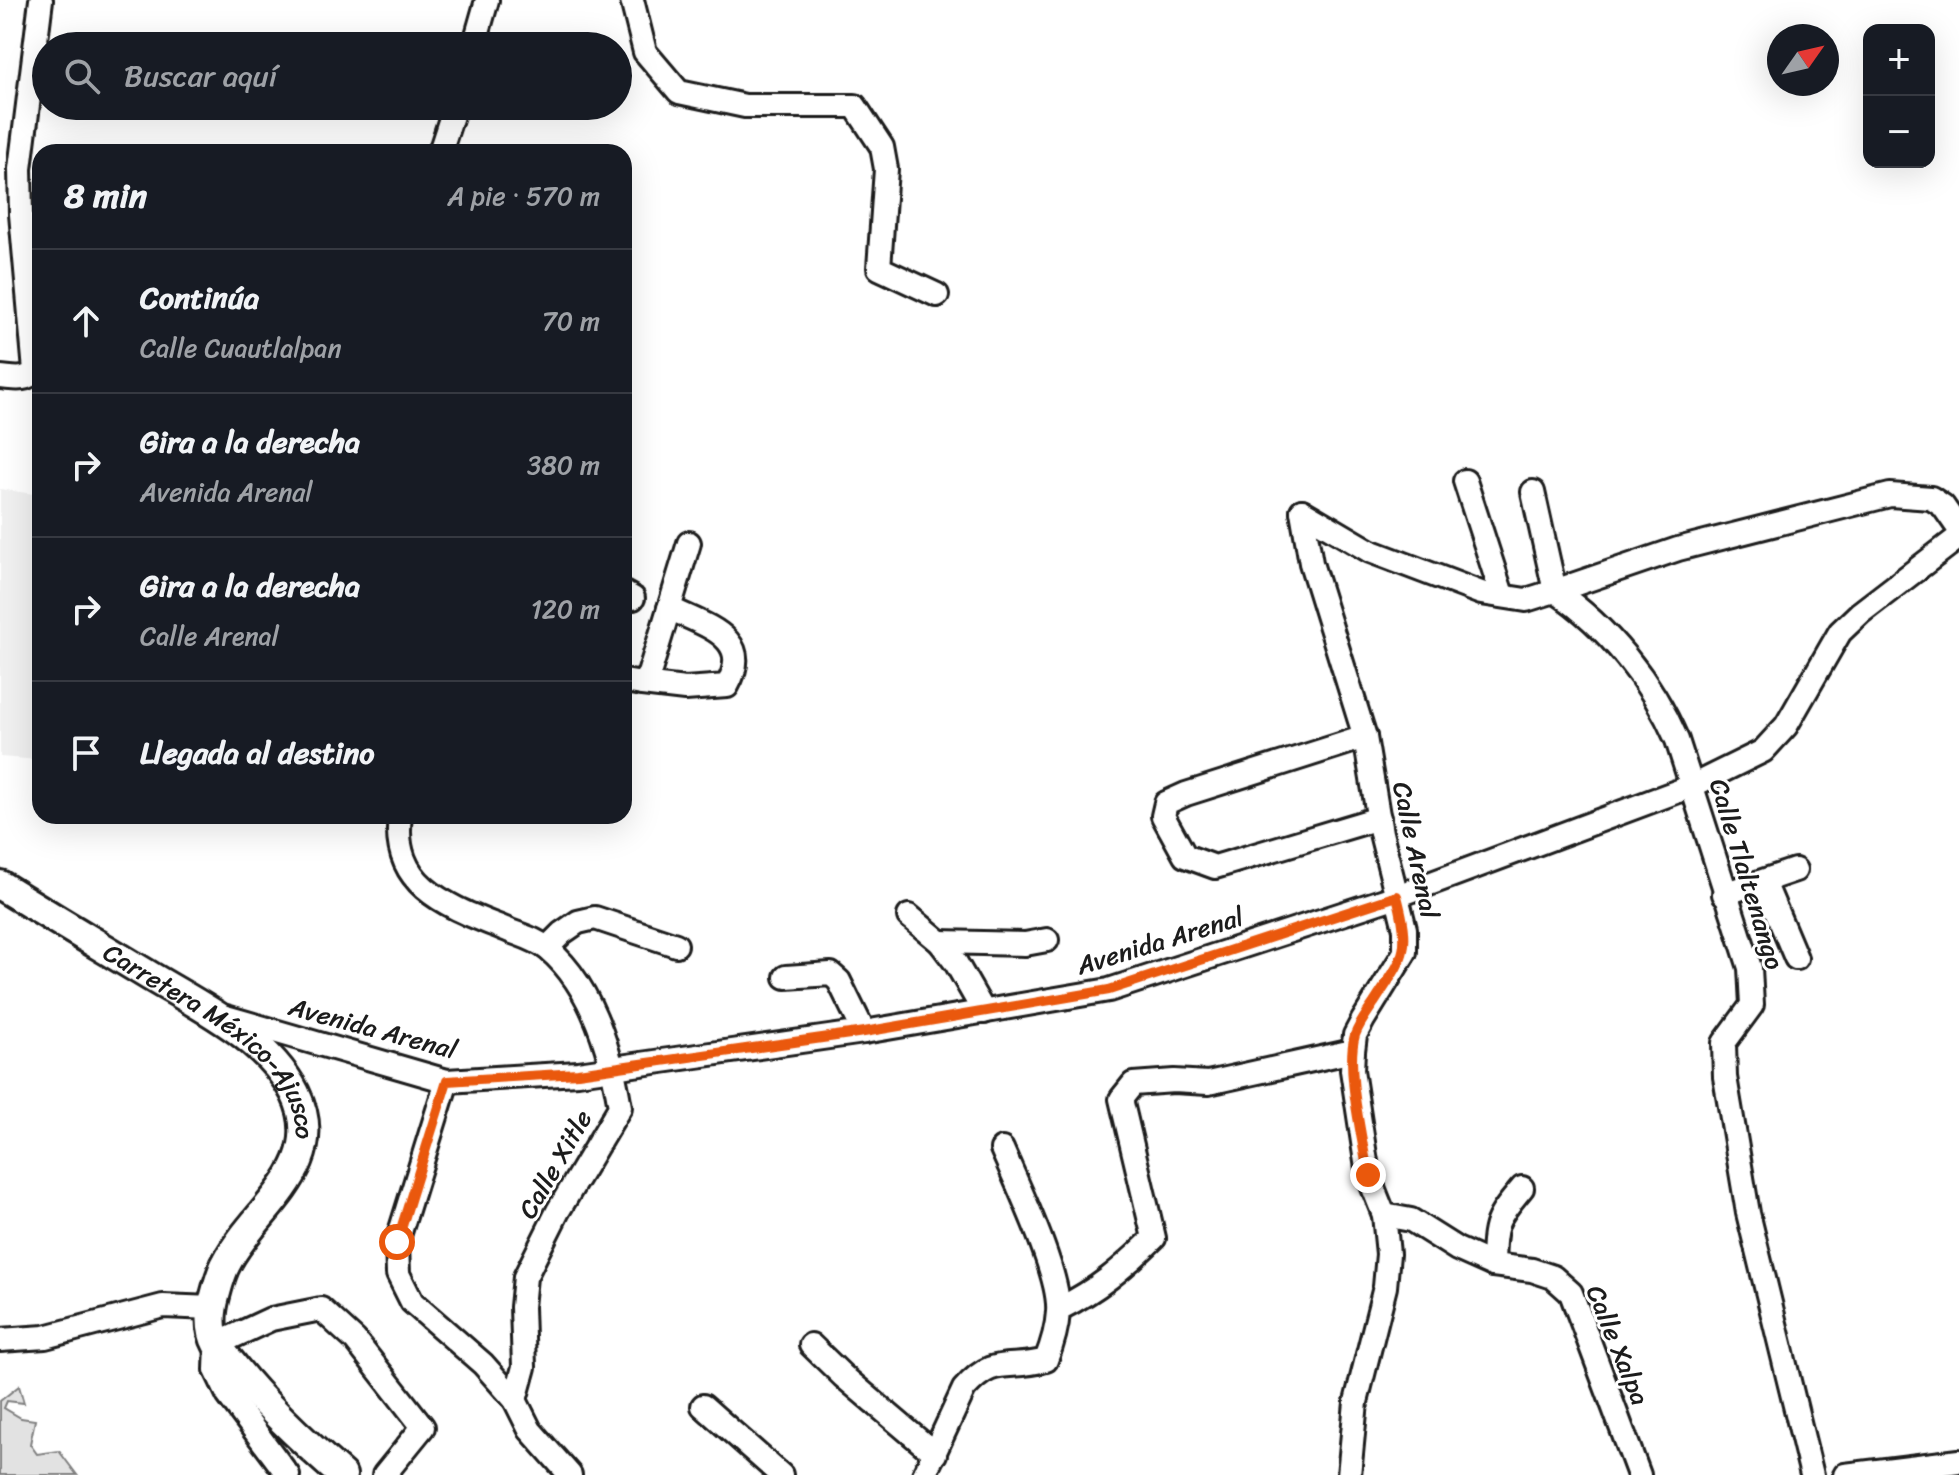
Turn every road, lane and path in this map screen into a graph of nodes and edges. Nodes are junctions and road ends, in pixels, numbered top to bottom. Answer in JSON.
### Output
{"nodes":[{"id":1,"x":41,"y":0,"type":"edge"},
{"id":2,"x":487,"y":0,"type":"edge"},
{"id":3,"x":632,"y":0,"type":"edge"},
{"id":4,"x":37,"y":32,"type":"edge"},
{"id":5,"x":478,"y":32,"type":"edge"},
{"id":6,"x":32,"y":72,"type":"edge"},
{"id":7,"x":450,"y":120,"type":"edge"},
{"id":8,"x":443,"y":144,"type":"edge"},
{"id":9,"x":30,"y":214,"type":"edge"},
{"id":10,"x":32,"y":277,"type":"edge"},
{"id":11,"x":937,"y":295,"type":"dead end"},
{"id":12,"x":32,"y":374,"type":"edge"},
{"id":13,"x":0,"y":377,"type":"edge"},
{"id":14,"x":1465,"y":481,"type":"dead end"},
{"id":15,"x":1533,"y":492,"type":"dead end"},
{"id":16,"x":1959,"y":529,"type":"edge"},
{"id":17,"x":1959,"y":537,"type":"edge"},
{"id":18,"x":689,"y":543,"type":"dead end"},
{"id":19,"x":1555,"y":591,"type":"junction"},
{"id":20,"x":1502,"y":595,"type":"junction"},
{"id":21,"x":669,"y":608,"type":"junction"},
{"id":22,"x":633,"y":682,"type":"edge"},
{"id":23,"x":1365,"y":737,"type":"junction"},
{"id":24,"x":1692,"y":786,"type":"junction"},
{"id":25,"x":1379,"y":818,"type":"junction"},
{"id":26,"x":399,"y":824,"type":"edge"},
{"id":27,"x":1795,"y":870,"type":"dead end"},
{"id":28,"x":1764,"y":882,"type":"junction"},
{"id":29,"x":0,"y":885,"type":"edge"},
{"id":30,"x":1724,"y":894,"type":"junction"},
{"id":31,"x":1397,"y":896,"type":"junction"},
{"id":32,"x":909,"y":916,"type":"dead end"},
{"id":33,"x":1047,"y":940,"type":"dead end"},
{"id":34,"x":940,"y":942,"type":"junction"},
{"id":35,"x":676,"y":945,"type":"dead end"},
{"id":36,"x":547,"y":948,"type":"junction"},
{"id":37,"x":1796,"y":958,"type":"dead end"},
{"id":38,"x":786,"y":977,"type":"dead end"},
{"id":39,"x":984,"y":1012,"type":"junction"},
{"id":40,"x":210,"y":1013,"type":"junction"},
{"id":41,"x":864,"y":1032,"type":"junction"},
{"id":42,"x":1353,"y":1051,"type":"junction"},
{"id":43,"x":613,"y":1067,"type":"junction"},
{"id":44,"x":447,"y":1081,"type":"junction"},
{"id":45,"x":1002,"y":1149,"type":"dead end"},
{"id":46,"x":1522,"y":1188,"type":"dead end"},
{"id":47,"x":1384,"y":1215,"type":"junction"},
{"id":48,"x":1493,"y":1265,"type":"junction"},
{"id":49,"x":212,"y":1308,"type":"junction"},
{"id":50,"x":1059,"y":1309,"type":"junction"},
{"id":51,"x":0,"y":1340,"type":"edge"},
{"id":52,"x":217,"y":1344,"type":"junction"},
{"id":53,"x":811,"y":1345,"type":"dead end"},
{"id":54,"x":515,"y":1400,"type":"junction"},
{"id":55,"x":703,"y":1406,"type":"dead end"},
{"id":56,"x":935,"y":1454,"type":"junction"},
{"id":57,"x":1959,"y":1461,"type":"edge"},
{"id":58,"x":288,"y":1475,"type":"edge"},
{"id":59,"x":342,"y":1475,"type":"edge"},
{"id":60,"x":384,"y":1475,"type":"edge"},
{"id":61,"x":570,"y":1475,"type":"edge"},
{"id":62,"x":781,"y":1475,"type":"edge"},
{"id":63,"x":924,"y":1475,"type":"edge"},
{"id":64,"x":1349,"y":1475,"type":"edge"},
{"id":65,"x":1639,"y":1475,"type":"edge"},
{"id":66,"x":1812,"y":1475,"type":"edge"},
{"id":67,"x":1845,"y":1475,"type":"edge"}],
"edges":[{"from":1,"to":4,"type":"street"},
{"from":2,"to":5,"type":"street"},
{"from":3,"to":11,"type":"street"},
{"from":6,"to":9,"type":"street"},
{"from":7,"to":8,"type":"street"},
{"from":9,"to":10,"type":"street"},
{"from":12,"to":13,"type":"street"},
{"from":14,"to":20,"type":"street"},
{"from":15,"to":19,"type":"street"},
{"from":16,"to":19,"type":"street"},
{"from":17,"to":24,"type":"street","name":"Avenida Arenal"},
{"from":18,"to":21,"type":"street"},
{"from":19,"to":20,"type":"street"},
{"from":19,"to":24,"type":"street","name":"Calle Tlaltenango"},
{"from":20,"to":23,"type":"street","name":"Calle Arenal"},
{"from":21,"to":22,"type":"street"},
{"from":21,"to":22,"type":"street"},
{"from":23,"to":25,"type":"street","name":"Calle Arenal"},
{"from":23,"to":25,"type":"street"},
{"from":24,"to":30,"type":"street","name":"Calle Tlaltenango"},
{"from":24,"to":31,"type":"street","name":"Avenida Arenal"},
{"from":25,"to":31,"type":"street","name":"Calle Arenal"},
{"from":26,"to":36,"type":"street","name":"Calle Xitle"},
{"from":27,"to":28,"type":"street"},
{"from":28,"to":30,"type":"street"},
{"from":28,"to":37,"type":"street"},
{"from":29,"to":40,"type":"main road","name":"Carretera México-Ajusco"},
{"from":30,"to":66,"type":"street","name":"Calle Tlaltenango"},
{"from":31,"to":39,"type":"street","name":"Avenida Arenal"},
{"from":31,"to":42,"type":"street","name":"Calle Arenal"},
{"from":32,"to":34,"type":"street"},
{"from":33,"to":34,"type":"street"},
{"from":34,"to":39,"type":"street"},
{"from":35,"to":36,"type":"street"},
{"from":36,"to":43,"type":"street","name":"Calle Xitle"},
{"from":38,"to":41,"type":"street"},
{"from":39,"to":41,"type":"street","name":"Avenida Arenal"},
{"from":40,"to":44,"type":"street","name":"Avenida Arenal"},
{"from":40,"to":49,"type":"main road","name":"Carretera México-Ajusco"},
{"from":41,"to":43,"type":"street","name":"Avenida Arenal"},
{"from":42,"to":47,"type":"street","name":"Calle Arenal"},
{"from":42,"to":50,"type":"street"},
{"from":43,"to":44,"type":"street","name":"Avenida Arenal"},
{"from":43,"to":54,"type":"street","name":"Calle Xitle"},
{"from":44,"to":54,"type":"street"},
{"from":45,"to":50,"type":"street"},
{"from":46,"to":48,"type":"street"},
{"from":47,"to":48,"type":"street","name":"Calle Xalpa"},
{"from":47,"to":64,"type":"street","name":"Calle Arenal"},
{"from":48,"to":65,"type":"street","name":"Calle Xalpa"},
{"from":49,"to":51,"type":"street"},
{"from":49,"to":52,"type":"main road","name":"Carretera México-Ajusco"},
{"from":50,"to":56,"type":"street"},
{"from":52,"to":58,"type":"street"},
{"from":52,"to":59,"type":"main road","name":"Carretera México-Ajusco"},
{"from":52,"to":60,"type":"street"},
{"from":53,"to":56,"type":"street"},
{"from":54,"to":61,"type":"street"},
{"from":55,"to":62,"type":"street"},
{"from":56,"to":63,"type":"street"},
{"from":57,"to":67,"type":"street"}]}
